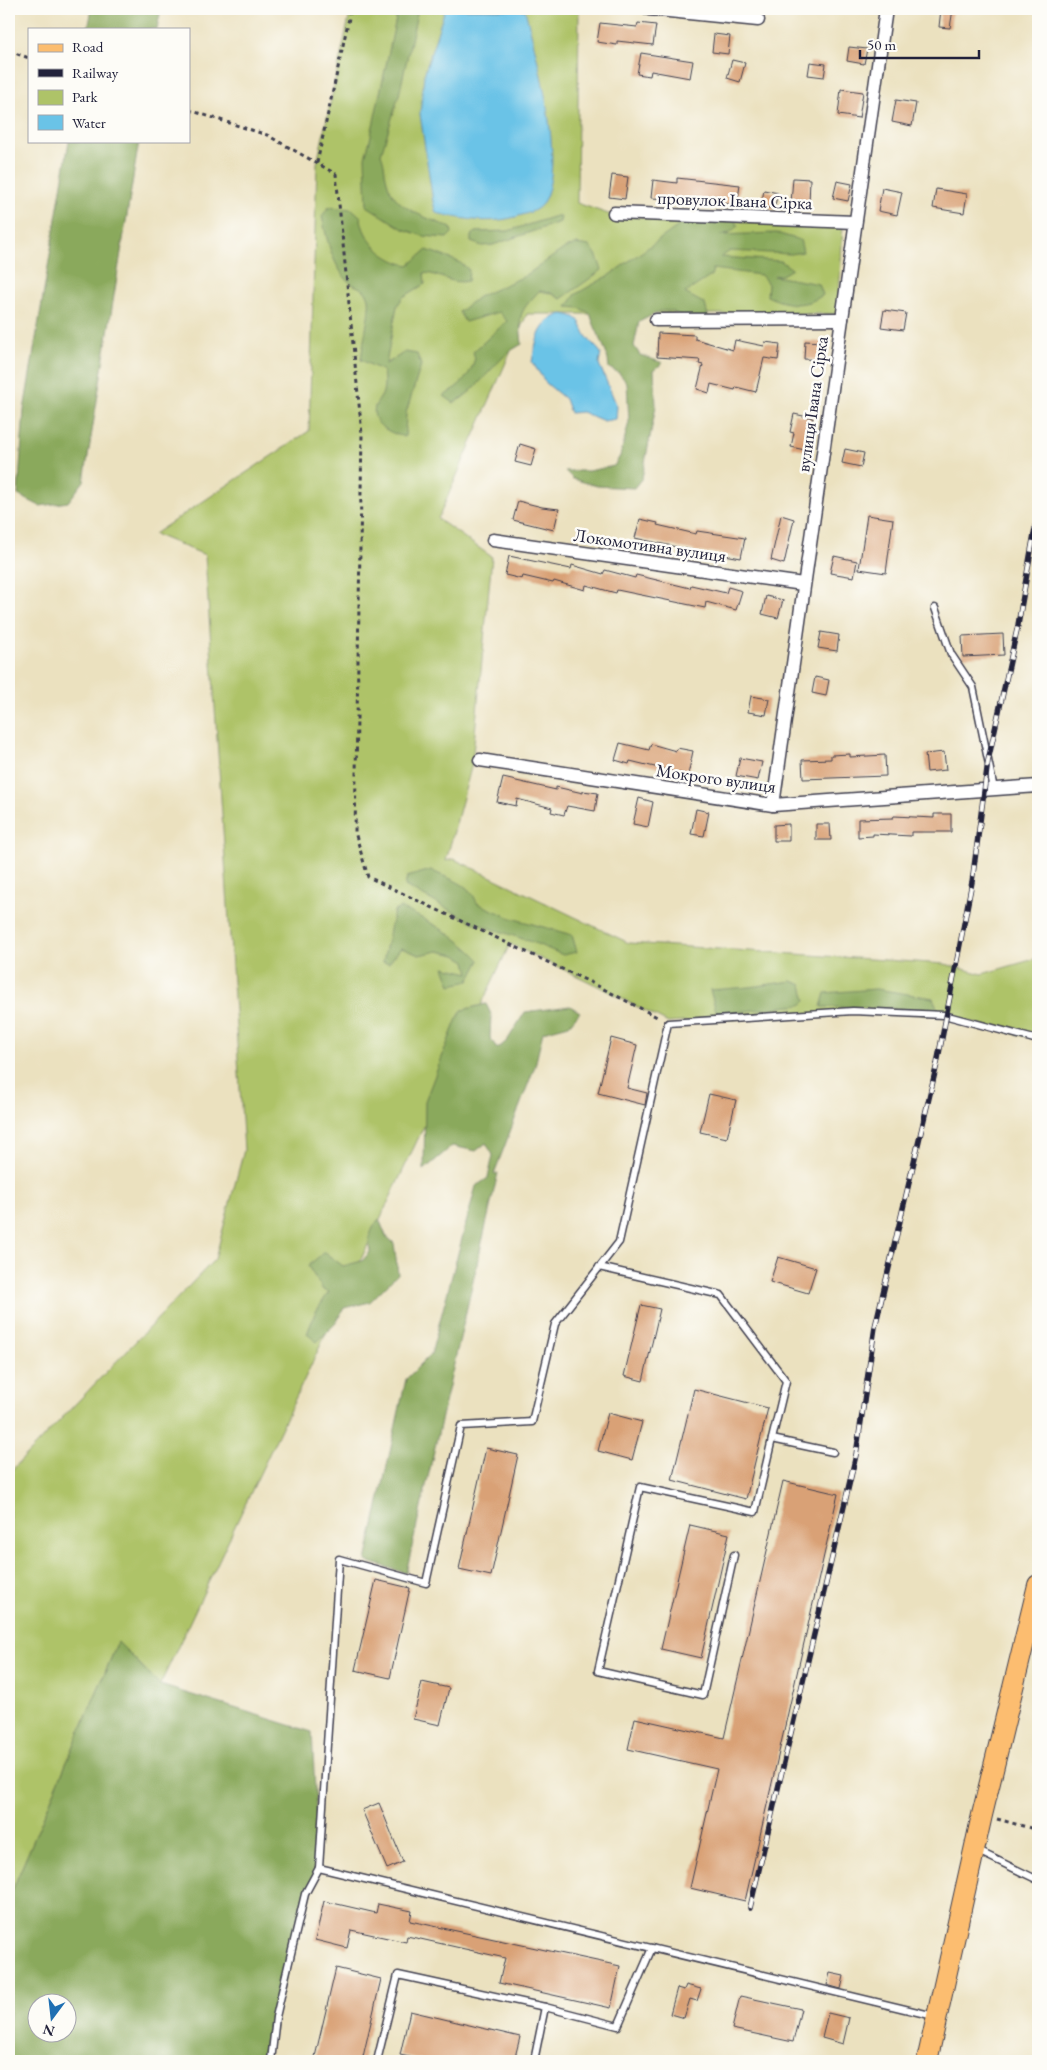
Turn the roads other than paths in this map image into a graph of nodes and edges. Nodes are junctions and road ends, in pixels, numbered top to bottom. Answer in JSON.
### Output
{"nodes":[{"id":1,"x":649,"y":9,"type":"edge"},
{"id":2,"x":886,"y":9,"type":"edge"},
{"id":3,"x":758,"y":20,"type":"dead end"},
{"id":4,"x":614,"y":212,"type":"dead end"},
{"id":5,"x":855,"y":222,"type":"junction"},
{"id":6,"x":842,"y":319,"type":"junction"},
{"id":7,"x":656,"y":320,"type":"dead end"},
{"id":8,"x":493,"y":540,"type":"dead end"},
{"id":9,"x":803,"y":584,"type":"junction"},
{"id":10,"x":935,"y":608,"type":"dead end"},
{"id":11,"x":480,"y":760,"type":"dead end"},
{"id":12,"x":1038,"y":786,"type":"edge"},
{"id":13,"x":994,"y":789,"type":"junction"},
{"id":14,"x":773,"y":805,"type":"junction"},
{"id":15,"x":1038,"y":1040,"type":"edge"},
{"id":16,"x":600,"y":1267,"type":"junction"},
{"id":17,"x":772,"y":1439,"type":"junction"},
{"id":18,"x":833,"y":1452,"type":"dead end"},
{"id":19,"x":734,"y":1554,"type":"dead end"},
{"id":20,"x":1038,"y":1584,"type":"edge"},
{"id":21,"x":975,"y":1850,"type":"junction"},
{"id":22,"x":319,"y":1868,"type":"junction"},
{"id":23,"x":1038,"y":1880,"type":"edge"},
{"id":24,"x":652,"y":1948,"type":"junction"},
{"id":25,"x":545,"y":2007,"type":"junction"},
{"id":26,"x":937,"y":2017,"type":"junction"},
{"id":27,"x":271,"y":2061,"type":"edge"},
{"id":28,"x":376,"y":2061,"type":"edge"},
{"id":29,"x":534,"y":2061,"type":"edge"},
{"id":30,"x":927,"y":2061,"type":"edge"}],
"edges":[{"from":1,"to":3,"type":"street"},
{"from":2,"to":5,"type":"street","name":"вулиця Івана Сірка"},
{"from":4,"to":5,"type":"street","name":"провулок Івана Сірка"},
{"from":5,"to":6,"type":"street","name":"вулиця Івана Сірка"},
{"from":6,"to":7,"type":"street"},
{"from":6,"to":9,"type":"street","name":"вулиця Івана Сірка"},
{"from":8,"to":9,"type":"street","name":"Локомотивна вулиця"},
{"from":9,"to":14,"type":"street","name":"вулиця Івана Сірка"},
{"from":10,"to":13,"type":"lane"},
{"from":11,"to":14,"type":"street","name":"Мокрого вулиця"},
{"from":12,"to":13,"type":"street","name":"Мокрого вулиця"},
{"from":13,"to":14,"type":"street","name":"Мокрого вулиця"},
{"from":15,"to":16,"type":"lane"},
{"from":16,"to":17,"type":"lane"},
{"from":16,"to":22,"type":"lane"},
{"from":17,"to":18,"type":"lane"},
{"from":17,"to":19,"type":"lane"},
{"from":20,"to":21,"type":"main road"},
{"from":21,"to":23,"type":"lane"},
{"from":21,"to":26,"type":"main road"},
{"from":22,"to":24,"type":"lane"},
{"from":22,"to":27,"type":"lane"},
{"from":24,"to":25,"type":"lane"},
{"from":24,"to":26,"type":"lane"},
{"from":25,"to":28,"type":"lane"},
{"from":25,"to":29,"type":"lane"},
{"from":26,"to":30,"type":"main road"}]}
